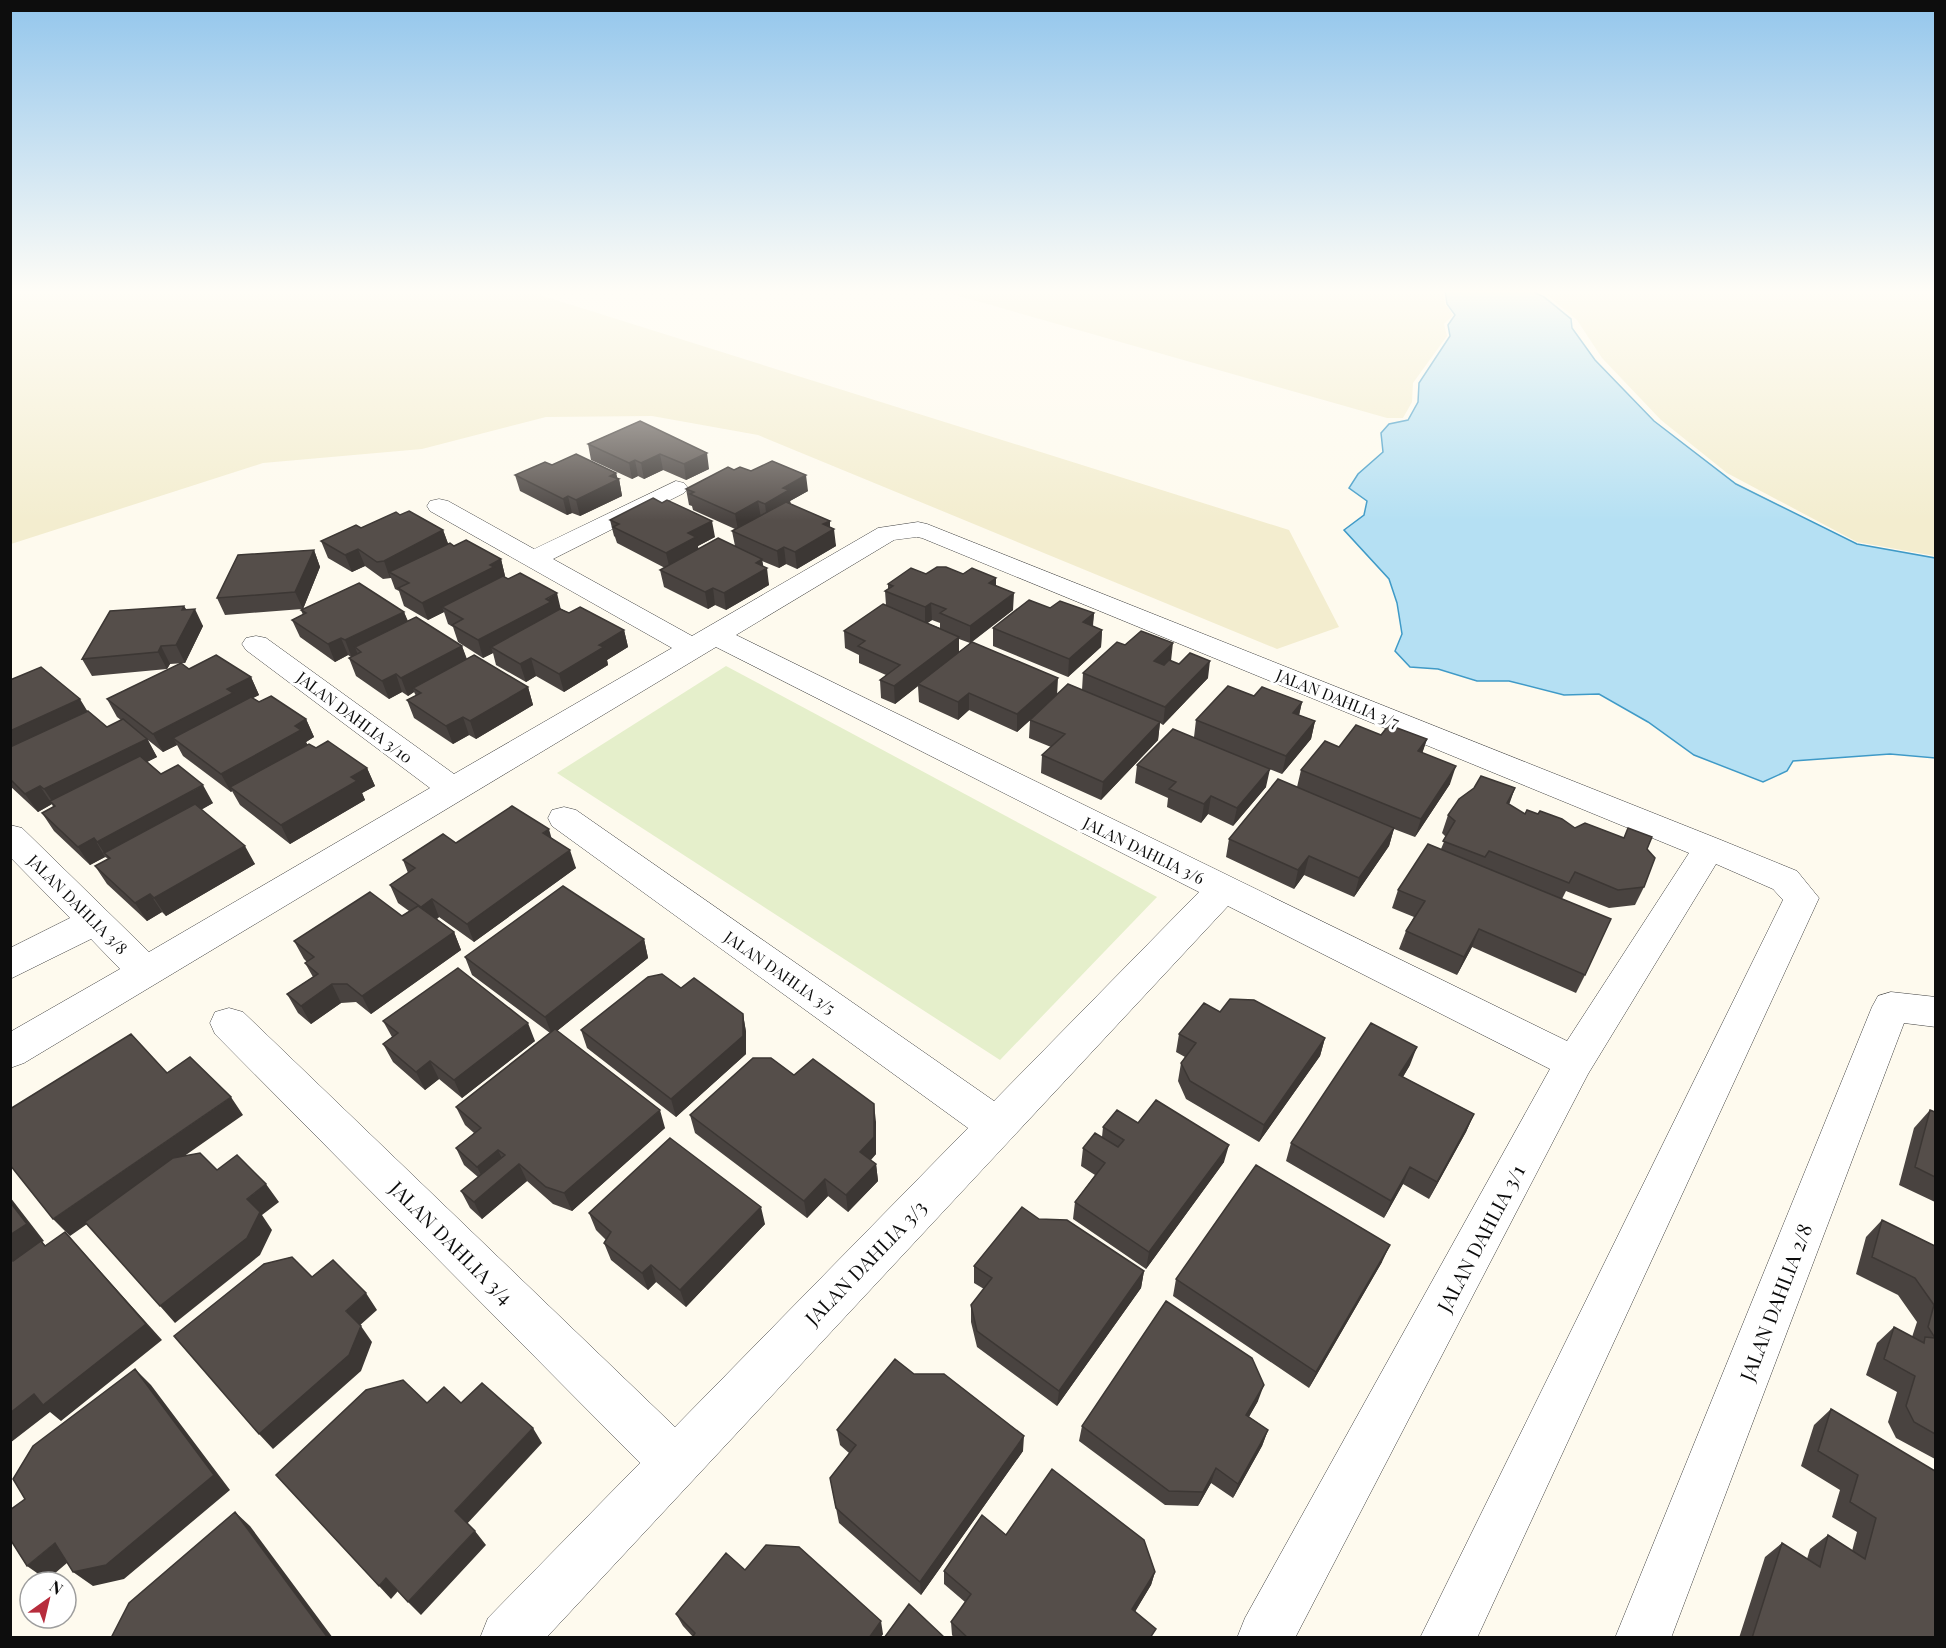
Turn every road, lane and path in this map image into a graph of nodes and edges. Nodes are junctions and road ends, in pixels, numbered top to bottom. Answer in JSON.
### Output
{"nodes":[{"id":1,"x":676,"y":489,"type":"dead end"},
{"id":2,"x":439,"y":506,"type":"dead end"},
{"id":3,"x":533,"y":559,"type":"junction"},
{"id":4,"x":704,"y":642,"type":"junction"},
{"id":5,"x":256,"y":644,"type":"dead end"},
{"id":6,"x":454,"y":790,"type":"junction"},
{"id":7,"x":564,"y":818,"type":"dead end"},
{"id":8,"x":10,"y":836,"type":"edge"},
{"id":9,"x":1709,"y":848,"type":"junction"},
{"id":10,"x":1223,"y":889,"type":"junction"},
{"id":11,"x":95,"y":921,"type":"junction"},
{"id":12,"x":10,"y":965,"type":"edge"},
{"id":13,"x":146,"y":972,"type":"junction"},
{"id":14,"x":1935,"y":1012,"type":"edge"},
{"id":15,"x":229,"y":1023,"type":"dead end"},
{"id":16,"x":10,"y":1052,"type":"edge"},
{"id":17,"x":1574,"y":1063,"type":"junction"},
{"id":18,"x":996,"y":1125,"type":"junction"},
{"id":19,"x":674,"y":1461,"type":"junction"},
{"id":20,"x":1451,"y":1636,"type":"edge"},
{"id":21,"x":508,"y":1638,"type":"edge"},
{"id":22,"x":1265,"y":1638,"type":"edge"},
{"id":23,"x":1643,"y":1638,"type":"edge"}],
"edges":[{"from":1,"to":3,"type":"street"},
{"from":2,"to":3,"type":"street","name":"JALAN DAHLIA 3/6"},
{"from":3,"to":4,"type":"street","name":"JALAN DAHLIA 3/6"},
{"from":4,"to":6,"type":"street"},
{"from":4,"to":9,"type":"street","name":"JALAN DAHLIA 3/7"},
{"from":4,"to":10,"type":"street","name":"JALAN DAHLIA 3/6"},
{"from":5,"to":6,"type":"street","name":"JALAN DAHLIA 3/10"},
{"from":6,"to":13,"type":"street"},
{"from":7,"to":18,"type":"street","name":"JALAN DAHLIA 3/5"},
{"from":8,"to":11,"type":"street","name":"JALAN DAHLIA 3/8"},
{"from":9,"to":17,"type":"street","name":"JALAN DAHLIA 3/1"},
{"from":9,"to":20,"type":"street","name":"JALAN DAHLIA 3/7"},
{"from":10,"to":17,"type":"street","name":"JALAN DAHLIA 3/6"},
{"from":10,"to":18,"type":"street","name":"JALAN DAHLIA 3/3"},
{"from":11,"to":12,"type":"street"},
{"from":11,"to":13,"type":"street","name":"JALAN DAHLIA 3/8"},
{"from":13,"to":16,"type":"street"},
{"from":14,"to":23,"type":"street","name":"JALAN DAHLIA 2/8"},
{"from":15,"to":19,"type":"street","name":"JALAN DAHLIA 3/4"},
{"from":17,"to":22,"type":"street","name":"JALAN DAHLIA 3/1"},
{"from":18,"to":19,"type":"street","name":"JALAN DAHLIA 3/3"},
{"from":19,"to":21,"type":"street","name":"JALAN DAHLIA 3/3"}]}
